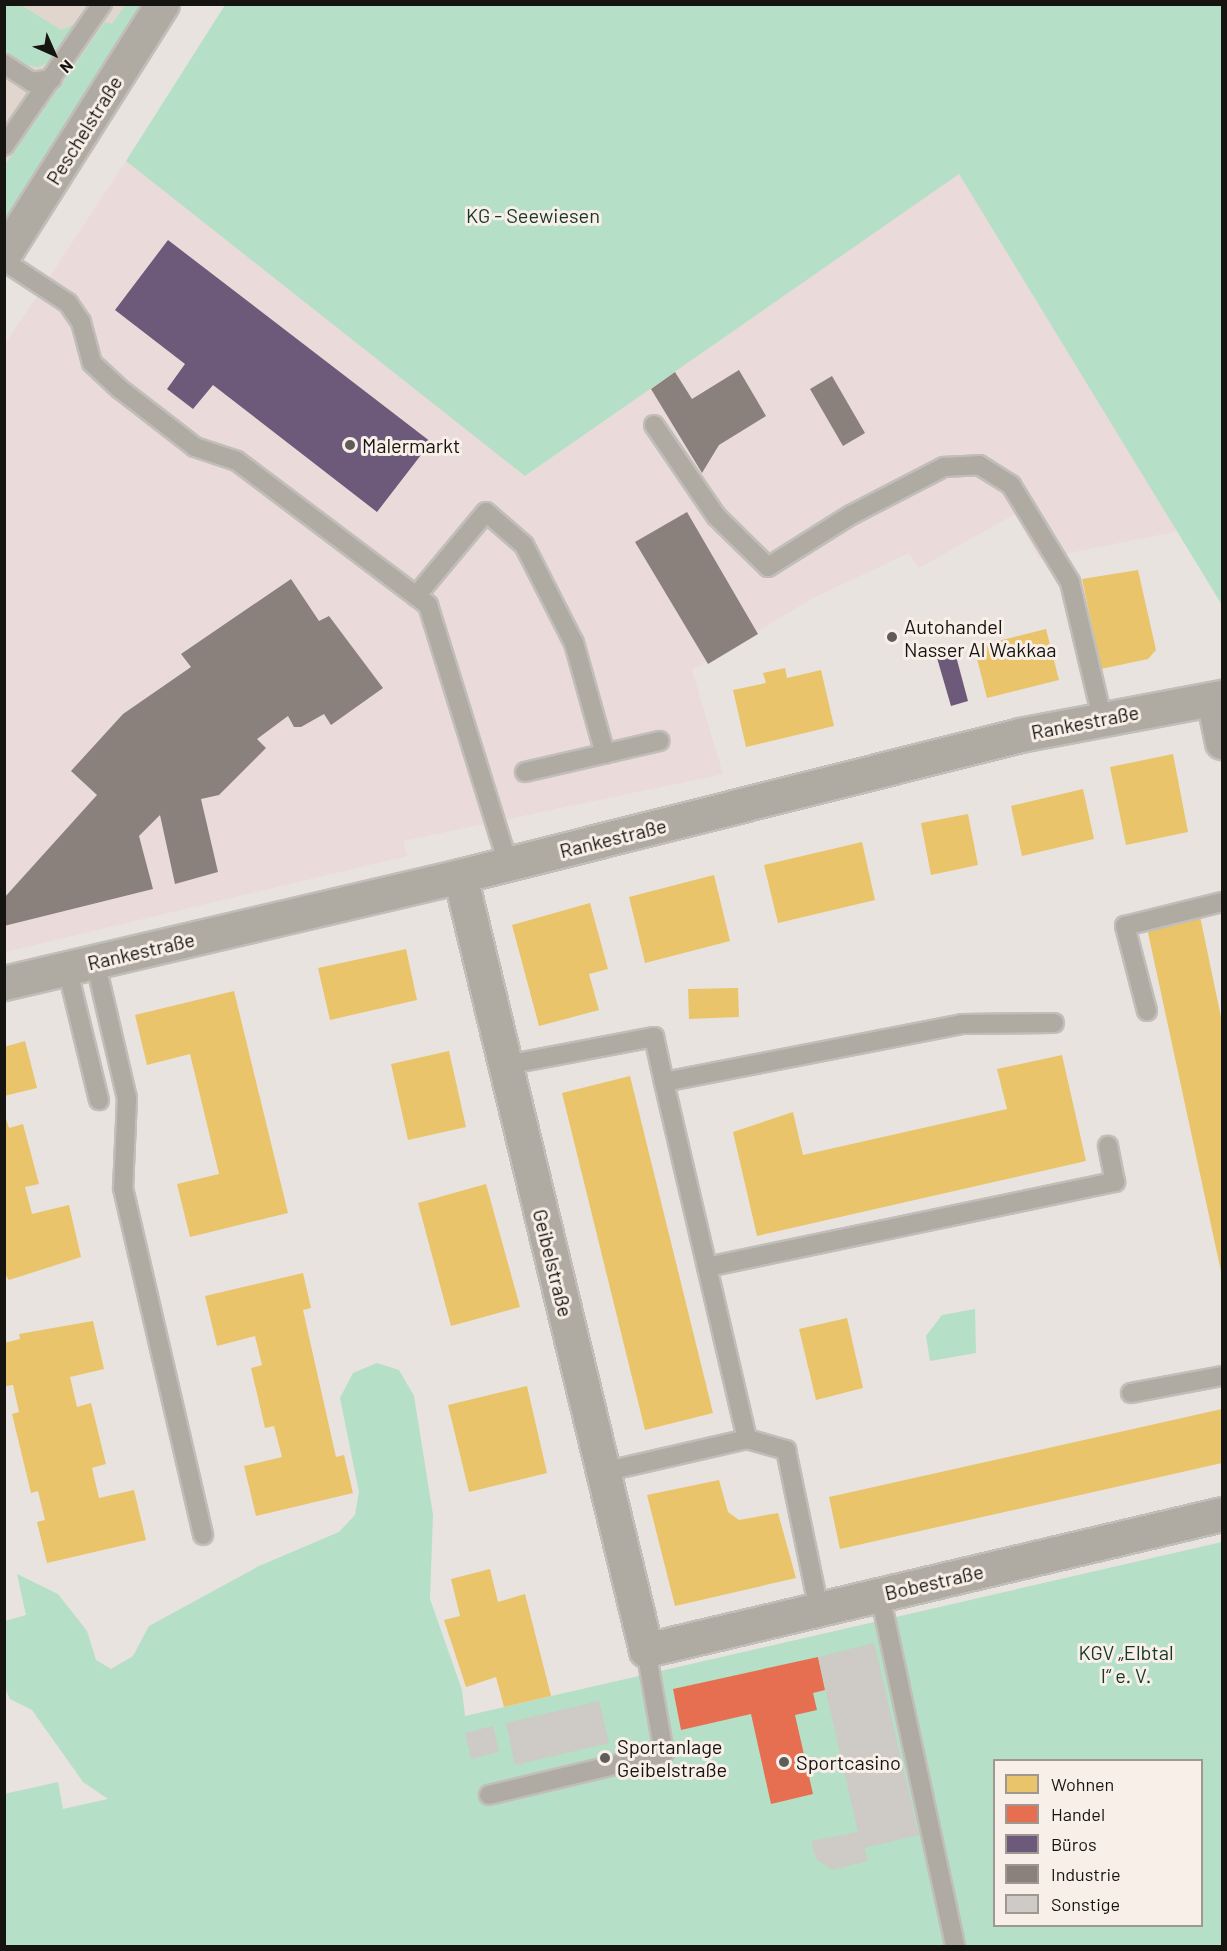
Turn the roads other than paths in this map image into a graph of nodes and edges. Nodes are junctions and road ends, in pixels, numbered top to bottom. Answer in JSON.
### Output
{"nodes":[{"id":1,"x":102,"y":4,"type":"edge"},
{"id":2,"x":162,"y":4,"type":"edge"},
{"id":3,"x":4,"y":64,"type":"edge"},
{"id":4,"x":52,"y":79,"type":"junction"},
{"id":5,"x":4,"y":146,"type":"edge"},
{"id":6,"x":4,"y":254,"type":"edge"},
{"id":7,"x":4,"y":261,"type":"edge"},
{"id":8,"x":654,"y":425,"type":"dead end"},
{"id":9,"x":416,"y":596,"type":"junction"},
{"id":10,"x":1218,"y":698,"type":"edge"},
{"id":11,"x":1102,"y":717,"type":"junction"},
{"id":12,"x":659,"y":741,"type":"dead end"},
{"id":13,"x":1222,"y":742,"type":"edge"},
{"id":14,"x":604,"y":754,"type":"junction"},
{"id":15,"x":525,"y":772,"type":"dead end"},
{"id":16,"x":508,"y":864,"type":"junction"},
{"id":17,"x":460,"y":876,"type":"junction"},
{"id":18,"x":1222,"y":902,"type":"edge"},
{"id":19,"x":81,"y":965,"type":"junction"},
{"id":20,"x":4,"y":982,"type":"edge"},
{"id":21,"x":1147,"y":1011,"type":"dead end"},
{"id":22,"x":1054,"y":1023,"type":"dead end"},
{"id":23,"x":506,"y":1065,"type":"junction"},
{"id":24,"x":664,"y":1082,"type":"junction"},
{"id":25,"x":99,"y":1100,"type":"dead end"},
{"id":26,"x":1108,"y":1146,"type":"dead end"},
{"id":27,"x":706,"y":1267,"type":"junction"},
{"id":28,"x":1222,"y":1376,"type":"edge"},
{"id":29,"x":1131,"y":1393,"type":"dead end"},
{"id":30,"x":747,"y":1439,"type":"junction"},
{"id":31,"x":603,"y":1472,"type":"junction"},
{"id":32,"x":1222,"y":1514,"type":"edge"},
{"id":33,"x":203,"y":1535,"type":"dead end"},
{"id":34,"x":880,"y":1595,"type":"junction"},
{"id":35,"x":819,"y":1609,"type":"junction"},
{"id":36,"x":646,"y":1650,"type":"junction"},
{"id":37,"x":489,"y":1795,"type":"dead end"},
{"id":38,"x":955,"y":1947,"type":"edge"}],
"edges":[{"from":1,"to":4,"type":"lane"},
{"from":2,"to":6,"type":"street","name":"Peschelstraße"},
{"from":3,"to":4,"type":"lane"},
{"from":4,"to":5,"type":"lane"},
{"from":7,"to":9,"type":"lane"},
{"from":8,"to":11,"type":"lane"},
{"from":9,"to":14,"type":"lane"},
{"from":9,"to":16,"type":"lane"},
{"from":10,"to":11,"type":"street","name":"Rankestraße"},
{"from":10,"to":13,"type":"street"},
{"from":11,"to":16,"type":"street","name":"Rankestraße"},
{"from":12,"to":14,"type":"lane"},
{"from":14,"to":15,"type":"lane"},
{"from":16,"to":17,"type":"street","name":"Rankestraße"},
{"from":17,"to":19,"type":"street","name":"Rankestraße"},
{"from":17,"to":23,"type":"street","name":"Geibelstraße"},
{"from":18,"to":21,"type":"lane"},
{"from":19,"to":20,"type":"street","name":"Rankestraße"},
{"from":19,"to":25,"type":"lane"},
{"from":19,"to":33,"type":"lane"},
{"from":22,"to":24,"type":"lane"},
{"from":23,"to":24,"type":"lane"},
{"from":23,"to":31,"type":"street","name":"Geibelstraße"},
{"from":24,"to":27,"type":"lane"},
{"from":26,"to":27,"type":"lane"},
{"from":27,"to":30,"type":"lane"},
{"from":28,"to":29,"type":"lane"},
{"from":30,"to":31,"type":"lane"},
{"from":30,"to":35,"type":"lane"},
{"from":31,"to":36,"type":"street","name":"Geibelstraße"},
{"from":32,"to":34,"type":"street","name":"Bobestraße"},
{"from":34,"to":35,"type":"street","name":"Bobestraße"},
{"from":34,"to":38,"type":"lane"},
{"from":35,"to":36,"type":"street","name":"Bobestraße"},
{"from":36,"to":37,"type":"lane"}]}
